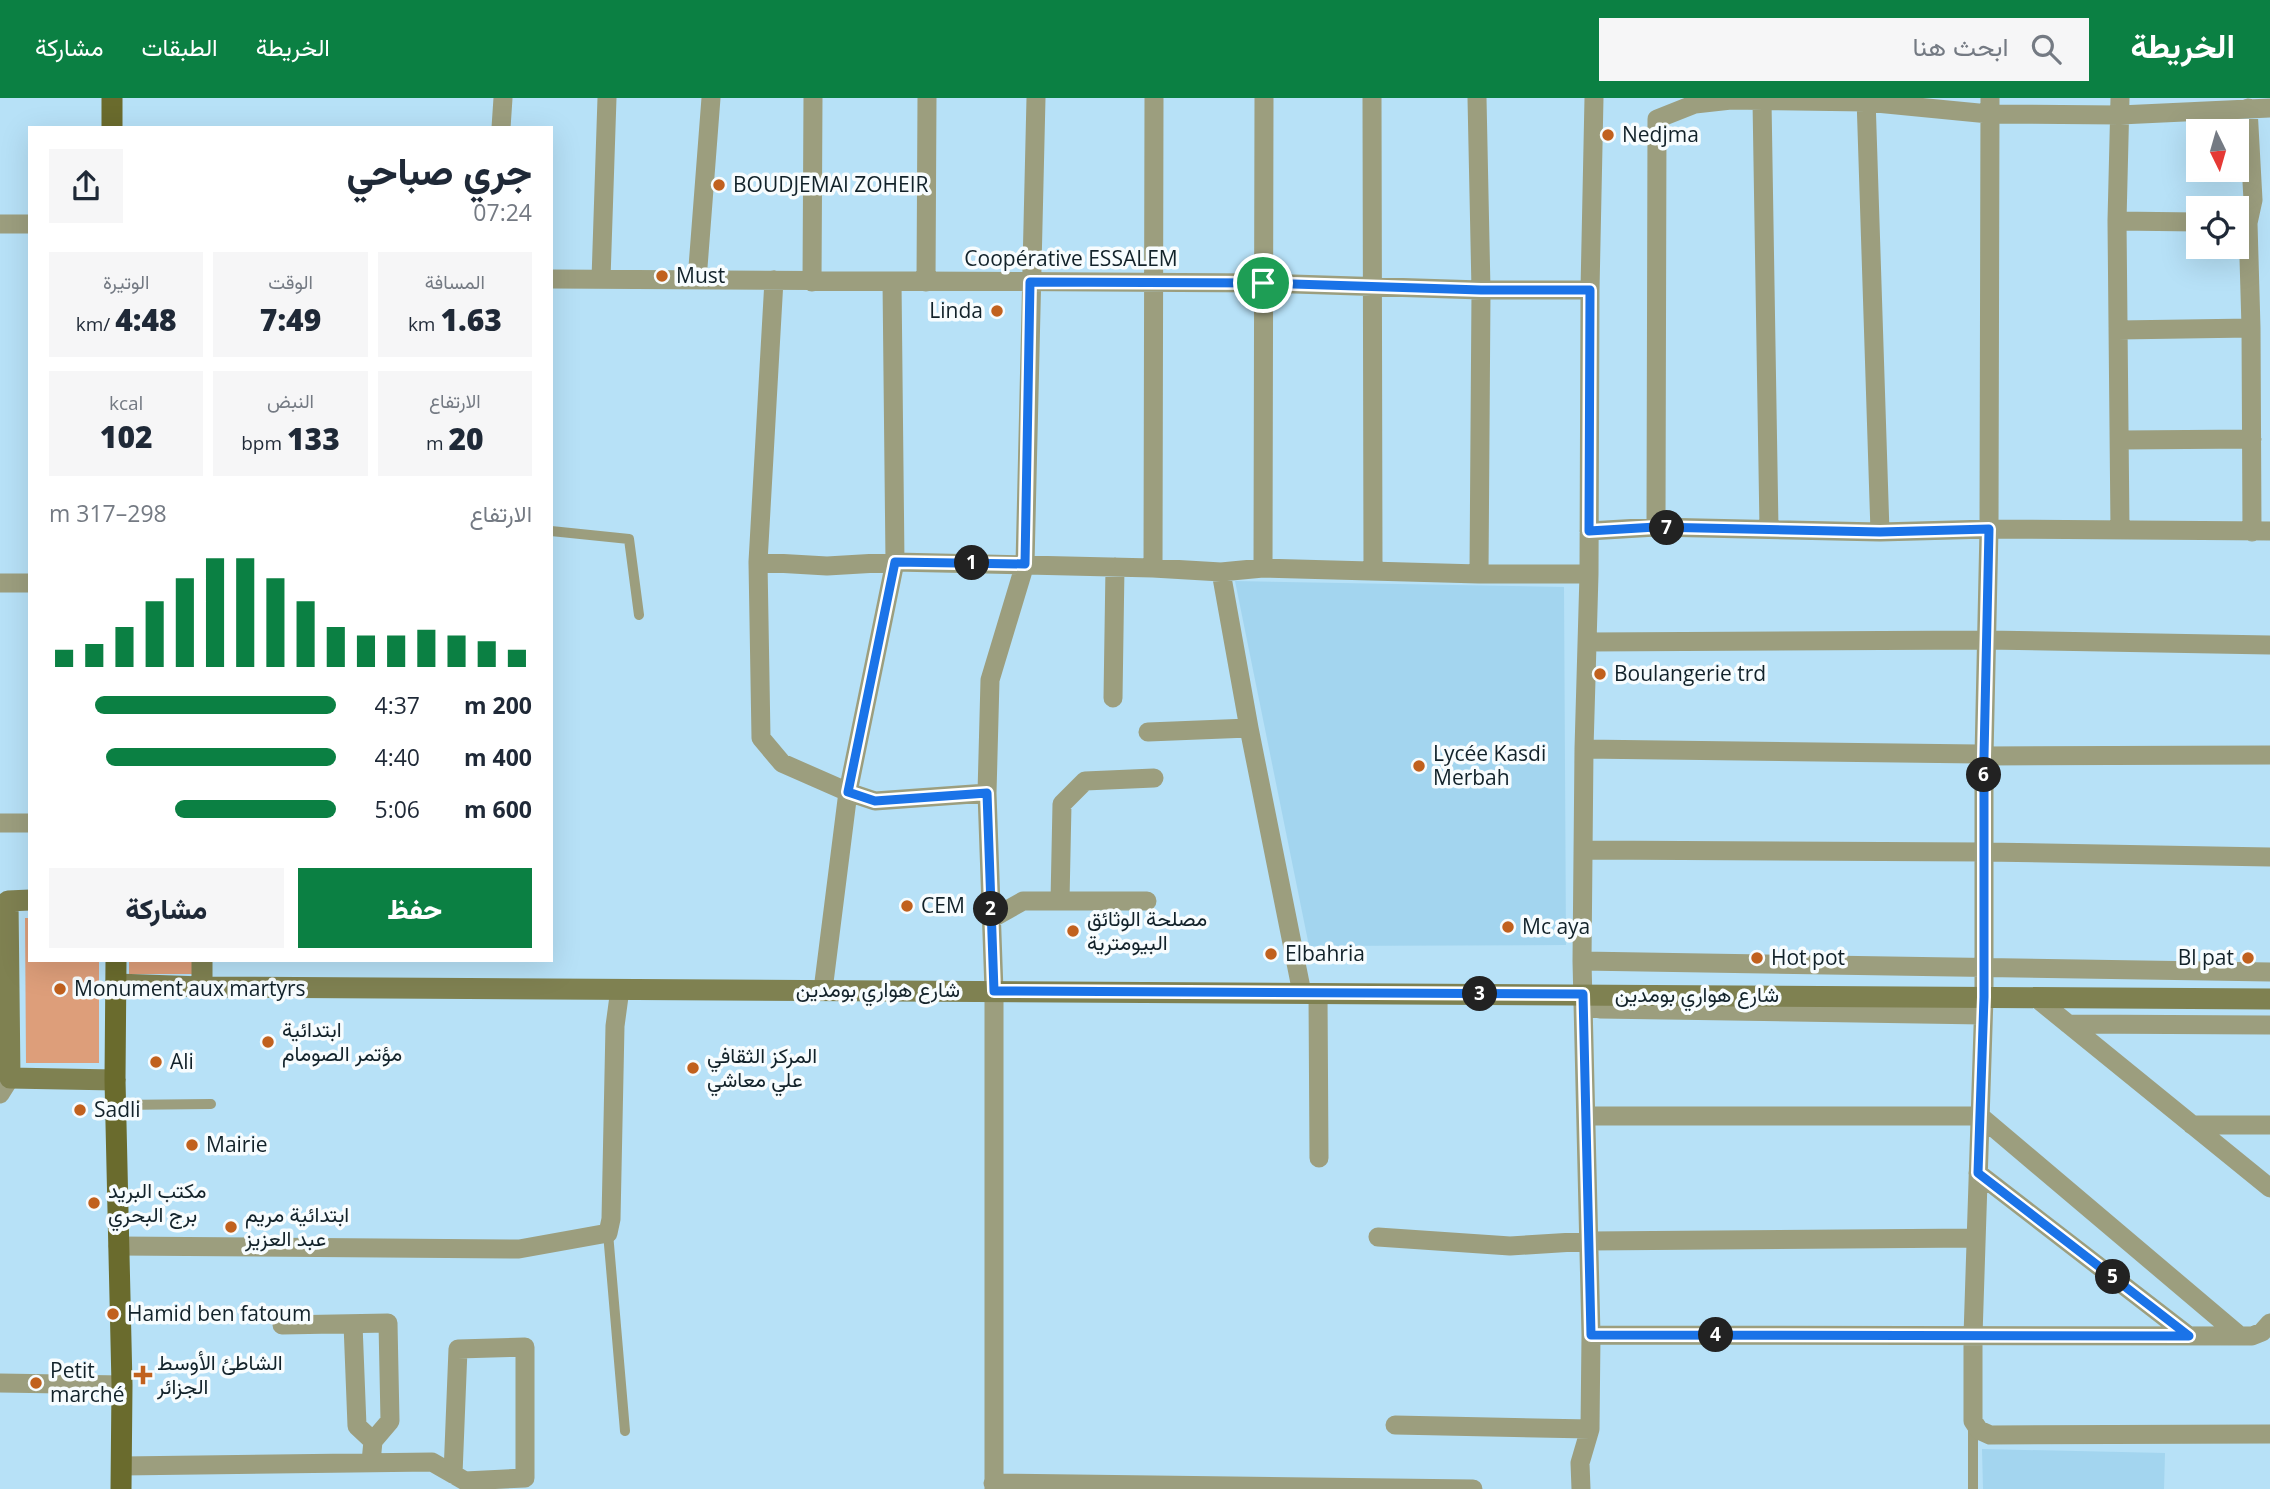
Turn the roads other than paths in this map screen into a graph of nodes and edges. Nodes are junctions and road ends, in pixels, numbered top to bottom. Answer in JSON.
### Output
{"nodes":[{"id":1,"x":112,"y":98,"type":"edge"},
{"id":2,"x":503,"y":98,"type":"edge"},
{"id":3,"x":607,"y":98,"type":"edge"},
{"id":4,"x":711,"y":98,"type":"edge"},
{"id":5,"x":813,"y":98,"type":"edge"},
{"id":6,"x":928,"y":98,"type":"edge"},
{"id":7,"x":1036,"y":98,"type":"edge"},
{"id":8,"x":1154,"y":98,"type":"edge"},
{"id":9,"x":1264,"y":98,"type":"edge"},
{"id":10,"x":1372,"y":98,"type":"edge"},
{"id":11,"x":1477,"y":98,"type":"edge"},
{"id":12,"x":1594,"y":98,"type":"edge"},
{"id":13,"x":1731,"y":99,"type":"edge"},
{"id":14,"x":1866,"y":100,"type":"edge"},
{"id":15,"x":1762,"y":102,"type":"junction"},
{"id":16,"x":1989,"y":106,"type":"edge"},
{"id":17,"x":2120,"y":106,"type":"edge"},
{"id":18,"x":2248,"y":108,"type":"junction"},
{"id":19,"x":2270,"y":108,"type":"edge"},
{"id":20,"x":112,"y":126,"type":"edge"},
{"id":21,"x":501,"y":126,"type":"edge"},
{"id":22,"x":2249,"y":208,"type":"edge"},
{"id":23,"x":2117,"y":221,"type":"junction"},
{"id":24,"x":2186,"y":222,"type":"edge"},
{"id":25,"x":0,"y":224,"type":"edge"},
{"id":26,"x":28,"y":224,"type":"edge"},
{"id":27,"x":2249,"y":239,"type":"edge"},
{"id":28,"x":2260,"y":263,"type":"edge"},
{"id":29,"x":553,"y":279,"type":"edge"},
{"id":30,"x":601,"y":279,"type":"junction"},
{"id":31,"x":696,"y":280,"type":"junction"},
{"id":32,"x":774,"y":280,"type":"junction"},
{"id":33,"x":892,"y":281,"type":"junction"},
{"id":34,"x":812,"y":282,"type":"junction"},
{"id":35,"x":926,"y":282,"type":"junction"},
{"id":36,"x":1030,"y":282,"type":"junction"},
{"id":37,"x":1152,"y":282,"type":"junction"},
{"id":38,"x":1263,"y":283,"type":"junction"},
{"id":39,"x":1374,"y":286,"type":"junction"},
{"id":40,"x":1481,"y":290,"type":"junction"},
{"id":41,"x":1590,"y":290,"type":"junction"},
{"id":42,"x":2251,"y":328,"type":"junction"},
{"id":43,"x":2118,"y":330,"type":"junction"},
{"id":44,"x":2252,"y":439,"type":"junction"},
{"id":45,"x":2121,"y":440,"type":"junction"},
{"id":46,"x":1656,"y":527,"type":"junction"},
{"id":47,"x":1769,"y":529,"type":"junction"},
{"id":48,"x":1989,"y":529,"type":"junction"},
{"id":49,"x":2120,"y":530,"type":"junction"},
{"id":50,"x":553,"y":531,"type":"edge"},
{"id":51,"x":1589,"y":531,"type":"junction"},
{"id":52,"x":1880,"y":532,"type":"junction"},
{"id":53,"x":2261,"y":532,"type":"edge"},
{"id":54,"x":758,"y":562,"type":"junction"},
{"id":55,"x":895,"y":562,"type":"junction"},
{"id":56,"x":1025,"y":564,"type":"junction"},
{"id":57,"x":1115,"y":567,"type":"junction"},
{"id":58,"x":1153,"y":568,"type":"junction"},
{"id":59,"x":1262,"y":568,"type":"junction"},
{"id":60,"x":1373,"y":569,"type":"junction"},
{"id":61,"x":1221,"y":572,"type":"junction"},
{"id":62,"x":1479,"y":573,"type":"junction"},
{"id":63,"x":1589,"y":574,"type":"junction"},
{"id":64,"x":0,"y":583,"type":"edge"},
{"id":65,"x":28,"y":583,"type":"edge"},
{"id":66,"x":639,"y":615,"type":"dead end"},
{"id":67,"x":1986,"y":640,"type":"junction"},
{"id":68,"x":1588,"y":642,"type":"junction"},
{"id":69,"x":2270,"y":645,"type":"edge"},
{"id":70,"x":1113,"y":698,"type":"dead end"},
{"id":71,"x":1249,"y":727,"type":"junction"},
{"id":72,"x":1148,"y":732,"type":"dead end"},
{"id":73,"x":1584,"y":749,"type":"junction"},
{"id":74,"x":2270,"y":755,"type":"edge"},
{"id":75,"x":1984,"y":756,"type":"junction"},
{"id":76,"x":1154,"y":778,"type":"dead end"},
{"id":77,"x":848,"y":792,"type":"junction"},
{"id":78,"x":987,"y":793,"type":"junction"},
{"id":79,"x":0,"y":823,"type":"edge"},
{"id":80,"x":28,"y":823,"type":"edge"},
{"id":81,"x":1584,"y":850,"type":"junction"},
{"id":82,"x":1985,"y":852,"type":"junction"},
{"id":83,"x":2270,"y":857,"type":"edge"},
{"id":84,"x":28,"y":900,"type":"edge"},
{"id":85,"x":1059,"y":901,"type":"junction"},
{"id":86,"x":1147,"y":901,"type":"dead end"},
{"id":87,"x":991,"y":919,"type":"junction"},
{"id":88,"x":1582,"y":961,"type":"junction"},
{"id":89,"x":116,"y":962,"type":"edge"},
{"id":90,"x":202,"y":962,"type":"edge"},
{"id":91,"x":1983,"y":966,"type":"junction"},
{"id":92,"x":2270,"y":972,"type":"edge"},
{"id":93,"x":5,"y":976,"type":"edge"},
{"id":94,"x":116,"y":984,"type":"junction"},
{"id":95,"x":202,"y":987,"type":"junction"},
{"id":96,"x":620,"y":989,"type":"junction"},
{"id":97,"x":822,"y":990,"type":"junction"},
{"id":98,"x":994,"y":991,"type":"junction"},
{"id":99,"x":1310,"y":993,"type":"junction"},
{"id":100,"x":2035,"y":997,"type":"junction"},
{"id":101,"x":2270,"y":999,"type":"edge"},
{"id":102,"x":1583,"y":1000,"type":"junction"},
{"id":103,"x":1983,"y":1006,"type":"junction"},
{"id":104,"x":2067,"y":1024,"type":"junction"},
{"id":105,"x":2270,"y":1025,"type":"edge"},
{"id":106,"x":115,"y":1080,"type":"junction"},
{"id":107,"x":5,"y":1086,"type":"edge"},
{"id":108,"x":211,"y":1104,"type":"dead end"},
{"id":109,"x":116,"y":1105,"type":"junction"},
{"id":110,"x":1587,"y":1116,"type":"junction"},
{"id":111,"x":1980,"y":1116,"type":"junction"},
{"id":112,"x":2192,"y":1125,"type":"junction"},
{"id":113,"x":2270,"y":1125,"type":"edge"},
{"id":114,"x":1319,"y":1158,"type":"dead end"},
{"id":115,"x":1978,"y":1173,"type":"junction"},
{"id":116,"x":2270,"y":1188,"type":"edge"},
{"id":117,"x":608,"y":1233,"type":"junction"},
{"id":118,"x":1378,"y":1237,"type":"dead end"},
{"id":119,"x":1976,"y":1238,"type":"junction"},
{"id":120,"x":1590,"y":1241,"type":"junction"},
{"id":121,"x":118,"y":1246,"type":"junction"},
{"id":122,"x":2270,"y":1323,"type":"edge"},
{"id":123,"x":353,"y":1324,"type":"junction"},
{"id":124,"x":282,"y":1325,"type":"dead end"},
{"id":125,"x":1591,"y":1335,"type":"junction"},
{"id":126,"x":1973,"y":1336,"type":"junction"},
{"id":127,"x":2189,"y":1336,"type":"junction"},
{"id":128,"x":2240,"y":1336,"type":"junction"},
{"id":129,"x":0,"y":1383,"type":"edge"},
{"id":130,"x":122,"y":1385,"type":"junction"},
{"id":131,"x":1973,"y":1421,"type":"junction"},
{"id":132,"x":1395,"y":1425,"type":"dead end"},
{"id":133,"x":1590,"y":1429,"type":"junction"},
{"id":134,"x":625,"y":1431,"type":"dead end"},
{"id":135,"x":2270,"y":1434,"type":"edge"},
{"id":136,"x":373,"y":1441,"type":"junction"},
{"id":137,"x":371,"y":1462,"type":"junction"},
{"id":138,"x":121,"y":1466,"type":"junction"},
{"id":139,"x":453,"y":1474,"type":"junction"},
{"id":140,"x":993,"y":1486,"type":"edge"},
{"id":141,"x":121,"y":1489,"type":"edge"},
{"id":142,"x":1473,"y":1489,"type":"edge"},
{"id":143,"x":1581,"y":1489,"type":"edge"},
{"id":144,"x":1973,"y":1489,"type":"edge"}],
"edges":[{"from":1,"to":20,"type":"main road"},
{"from":2,"to":21,"type":"street"},
{"from":3,"to":30,"type":"street"},
{"from":4,"to":31,"type":"street"},
{"from":5,"to":34,"type":"street"},
{"from":6,"to":35,"type":"street"},
{"from":7,"to":36,"type":"street"},
{"from":8,"to":37,"type":"street"},
{"from":9,"to":38,"type":"street"},
{"from":10,"to":39,"type":"street"},
{"from":11,"to":40,"type":"street"},
{"from":12,"to":41,"type":"street"},
{"from":13,"to":15,"type":"street"},
{"from":13,"to":46,"type":"street"},
{"from":14,"to":15,"type":"street"},
{"from":14,"to":16,"type":"street"},
{"from":14,"to":52,"type":"street"},
{"from":15,"to":47,"type":"street"},
{"from":16,"to":17,"type":"street"},
{"from":16,"to":48,"type":"street"},
{"from":17,"to":18,"type":"street"},
{"from":17,"to":23,"type":"street"},
{"from":18,"to":19,"type":"street"},
{"from":18,"to":22,"type":"street"},
{"from":23,"to":24,"type":"street"},
{"from":23,"to":43,"type":"street"},
{"from":25,"to":26,"type":"street"},
{"from":27,"to":28,"type":"street"},
{"from":28,"to":42,"type":"street"},
{"from":29,"to":30,"type":"street","name":"Coopérative ESSALEM"},
{"from":30,"to":31,"type":"street","name":"Coopérative ESSALEM"},
{"from":31,"to":32,"type":"street","name":"Coopérative ESSALEM"},
{"from":32,"to":34,"type":"street","name":"Coopérative ESSALEM"},
{"from":32,"to":54,"type":"street"},
{"from":33,"to":34,"type":"street","name":"Coopérative ESSALEM"},
{"from":33,"to":35,"type":"street","name":"Coopérative ESSALEM"},
{"from":33,"to":55,"type":"street"},
{"from":35,"to":36,"type":"street","name":"Coopérative ESSALEM"},
{"from":36,"to":37,"type":"street","name":"Coopérative ESSALEM"},
{"from":36,"to":56,"type":"street"},
{"from":37,"to":38,"type":"street","name":"Coopérative ESSALEM"},
{"from":37,"to":58,"type":"street"},
{"from":38,"to":39,"type":"street","name":"Coopérative ESSALEM"},
{"from":38,"to":59,"type":"street"},
{"from":39,"to":40,"type":"street","name":"Coopérative ESSALEM"},
{"from":39,"to":60,"type":"street"},
{"from":40,"to":41,"type":"street","name":"Coopérative ESSALEM"},
{"from":40,"to":62,"type":"street"},
{"from":41,"to":51,"type":"street"},
{"from":42,"to":43,"type":"street"},
{"from":42,"to":44,"type":"street"},
{"from":43,"to":45,"type":"street"},
{"from":44,"to":45,"type":"street"},
{"from":44,"to":53,"type":"street"},
{"from":45,"to":49,"type":"street"},
{"from":46,"to":47,"type":"street"},
{"from":46,"to":51,"type":"street"},
{"from":47,"to":52,"type":"street"},
{"from":48,"to":49,"type":"street"},
{"from":48,"to":52,"type":"street"},
{"from":48,"to":67,"type":"street"},
{"from":49,"to":53,"type":"street"},
{"from":50,"to":66,"type":"lane"},
{"from":51,"to":63,"type":"street"},
{"from":54,"to":55,"type":"street"},
{"from":54,"to":77,"type":"street"},
{"from":55,"to":56,"type":"street"},
{"from":55,"to":77,"type":"street"},
{"from":56,"to":57,"type":"street"},
{"from":56,"to":78,"type":"street"},
{"from":57,"to":58,"type":"street"},
{"from":57,"to":70,"type":"street"},
{"from":58,"to":61,"type":"street"},
{"from":59,"to":60,"type":"street"},
{"from":59,"to":61,"type":"street"},
{"from":60,"to":62,"type":"street"},
{"from":61,"to":71,"type":"street"},
{"from":62,"to":63,"type":"street"},
{"from":63,"to":68,"type":"street"},
{"from":64,"to":65,"type":"street"},
{"from":67,"to":68,"type":"street"},
{"from":67,"to":69,"type":"street"},
{"from":67,"to":75,"type":"street"},
{"from":68,"to":73,"type":"street"},
{"from":71,"to":72,"type":"street"},
{"from":71,"to":99,"type":"street"},
{"from":73,"to":75,"type":"street"},
{"from":73,"to":81,"type":"street"},
{"from":74,"to":75,"type":"street"},
{"from":75,"to":82,"type":"street"},
{"from":76,"to":85,"type":"street"},
{"from":77,"to":78,"type":"street"},
{"from":77,"to":97,"type":"street"},
{"from":78,"to":87,"type":"street"},
{"from":79,"to":80,"type":"street"},
{"from":81,"to":82,"type":"street"},
{"from":81,"to":88,"type":"street"},
{"from":82,"to":83,"type":"street"},
{"from":82,"to":91,"type":"street"},
{"from":84,"to":93,"type":"main road"},
{"from":85,"to":86,"type":"street"},
{"from":85,"to":87,"type":"street"},
{"from":87,"to":98,"type":"street"},
{"from":88,"to":91,"type":"street"},
{"from":88,"to":102,"type":"street"},
{"from":89,"to":94,"type":"main road"},
{"from":90,"to":95,"type":"main road"},
{"from":91,"to":92,"type":"street"},
{"from":91,"to":103,"type":"street"},
{"from":93,"to":107,"type":"main road"},
{"from":94,"to":95,"type":"main road","name":"شارع هواري بومدين"},
{"from":94,"to":106,"type":"main road"},
{"from":95,"to":96,"type":"main road","name":"شارع هواري بومدين"},
{"from":96,"to":97,"type":"main road","name":"شارع هواري بومدين"},
{"from":96,"to":117,"type":"street"},
{"from":97,"to":98,"type":"main road","name":"شارع هواري بومدين"},
{"from":98,"to":99,"type":"main road","name":"شارع هواري بومدين"},
{"from":98,"to":140,"type":"street"},
{"from":99,"to":102,"type":"main road","name":"شارع هواري بومدين"},
{"from":99,"to":114,"type":"street"},
{"from":100,"to":101,"type":"main road","name":"شارع هواري بومدين"},
{"from":100,"to":103,"type":"main road","name":"شارع هواري بومدين"},
{"from":100,"to":104,"type":"street"},
{"from":102,"to":103,"type":"main road","name":"شارع هواري بومدين"},
{"from":102,"to":110,"type":"street"},
{"from":103,"to":111,"type":"street"},
{"from":104,"to":105,"type":"street"},
{"from":104,"to":112,"type":"street"},
{"from":106,"to":107,"type":"main road"},
{"from":106,"to":109,"type":"main road"},
{"from":108,"to":109,"type":"lane"},
{"from":109,"to":121,"type":"main road"},
{"from":110,"to":111,"type":"street"},
{"from":110,"to":120,"type":"street"},
{"from":111,"to":115,"type":"street"},
{"from":111,"to":128,"type":"street"},
{"from":112,"to":113,"type":"street"},
{"from":112,"to":116,"type":"street"},
{"from":115,"to":119,"type":"street"},
{"from":115,"to":127,"type":"street"},
{"from":117,"to":121,"type":"street"},
{"from":117,"to":134,"type":"lane"},
{"from":118,"to":120,"type":"street"},
{"from":119,"to":120,"type":"street"},
{"from":119,"to":126,"type":"street"},
{"from":120,"to":125,"type":"street"},
{"from":121,"to":130,"type":"main road"},
{"from":122,"to":128,"type":"street"},
{"from":123,"to":124,"type":"street"},
{"from":123,"to":136,"type":"street"},
{"from":123,"to":136,"type":"street"},
{"from":125,"to":126,"type":"street"},
{"from":125,"to":133,"type":"street"},
{"from":126,"to":127,"type":"street"},
{"from":126,"to":131,"type":"street"},
{"from":127,"to":128,"type":"street"},
{"from":129,"to":130,"type":"street"},
{"from":130,"to":138,"type":"main road"},
{"from":131,"to":135,"type":"street"},
{"from":131,"to":144,"type":"lane"},
{"from":132,"to":133,"type":"street"},
{"from":133,"to":143,"type":"street"},
{"from":136,"to":137,"type":"street"},
{"from":137,"to":138,"type":"street"},
{"from":137,"to":139,"type":"street"},
{"from":138,"to":141,"type":"main road"},
{"from":139,"to":139,"type":"street"},
{"from":140,"to":142,"type":"street"}]}
